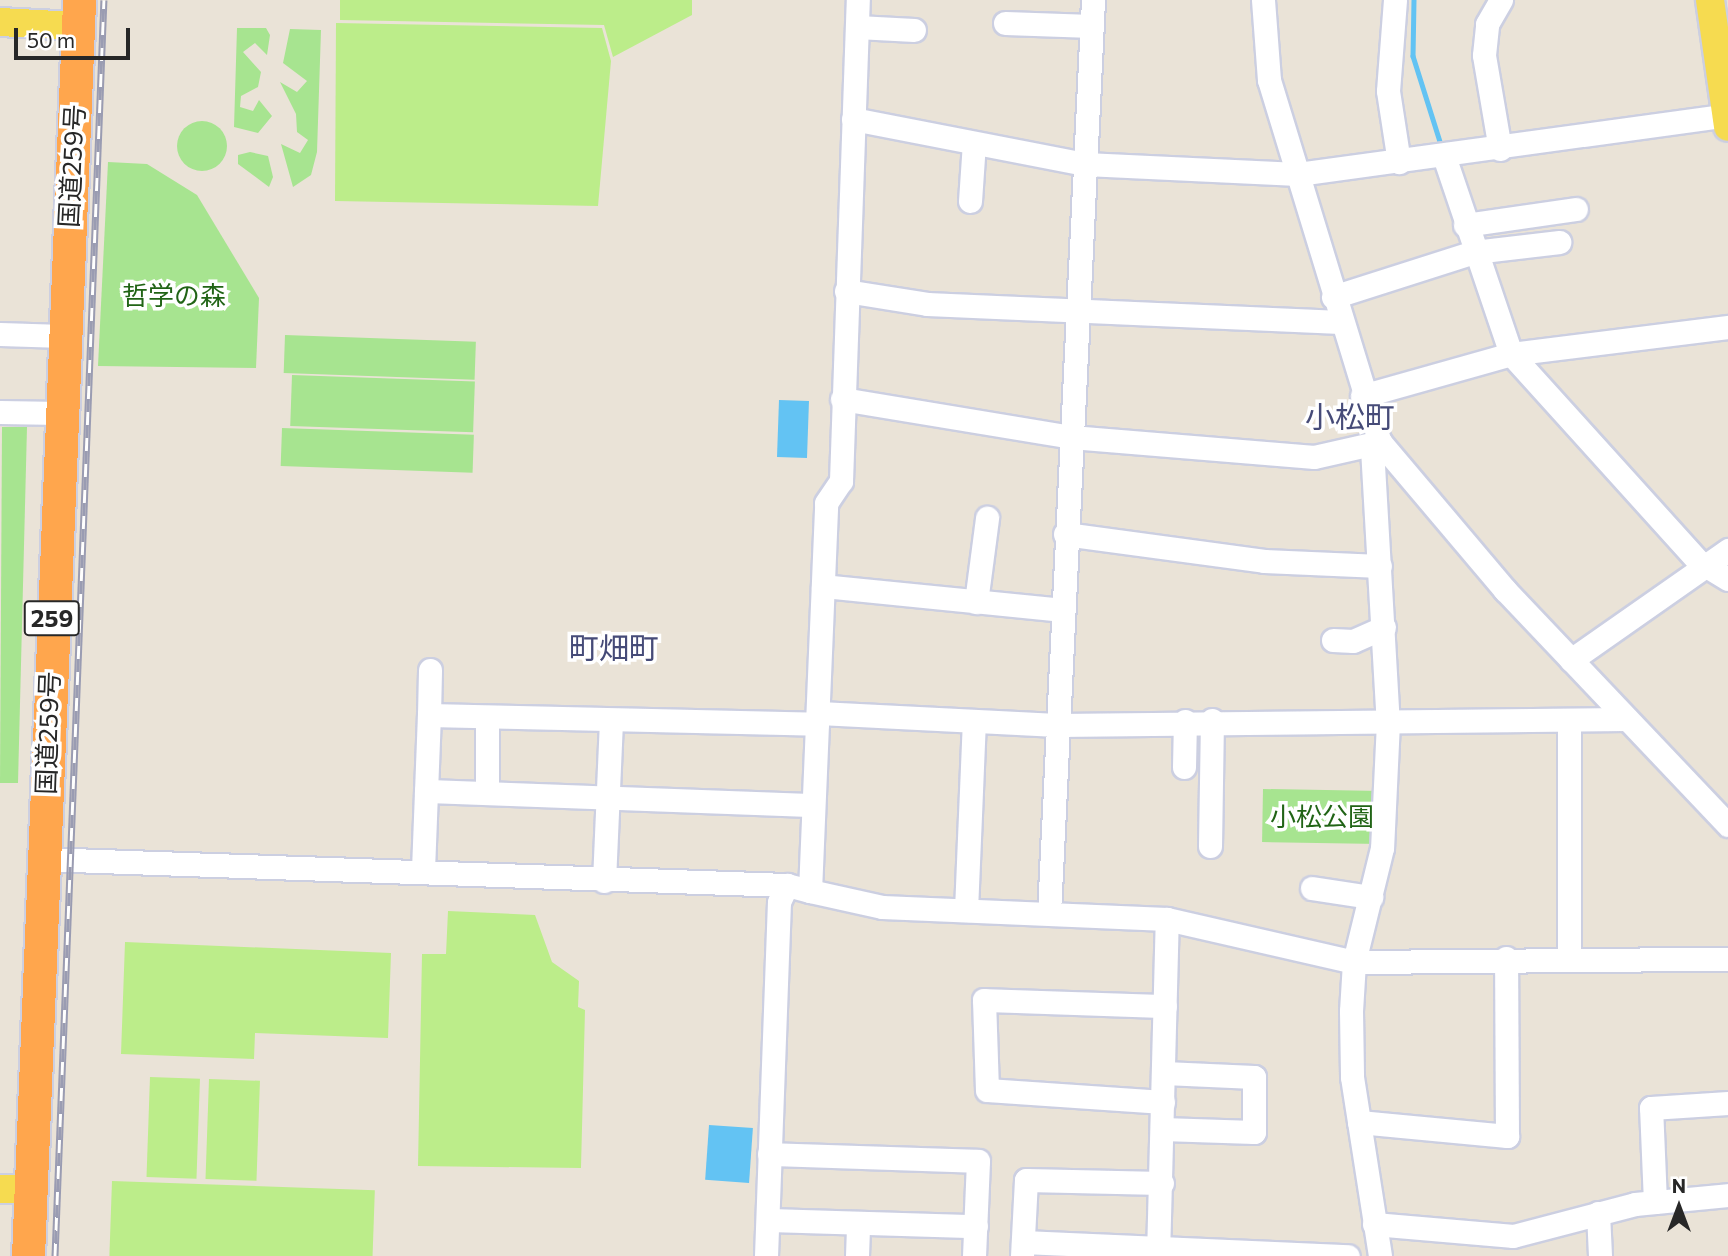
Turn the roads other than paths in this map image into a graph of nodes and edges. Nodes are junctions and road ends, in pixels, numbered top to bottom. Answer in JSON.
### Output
{"nodes":[{"id":1,"x":858,"y":0,"type":"edge"},
{"id":2,"x":1093,"y":0,"type":"edge"},
{"id":3,"x":1263,"y":0,"type":"edge"},
{"id":4,"x":1395,"y":0,"type":"edge"},
{"id":5,"x":1501,"y":0,"type":"edge"},
{"id":6,"x":1710,"y":0,"type":"edge"},
{"id":7,"x":78,"y":13,"type":"edge"},
{"id":8,"x":0,"y":22,"type":"edge"},
{"id":9,"x":1005,"y":23,"type":"dead end"},
{"id":10,"x":1092,"y":26,"type":"junction"},
{"id":11,"x":857,"y":27,"type":"junction"},
{"id":12,"x":914,"y":30,"type":"dead end"},
{"id":13,"x":853,"y":119,"type":"junction"},
{"id":14,"x":1727,"y":119,"type":"edge"},
{"id":15,"x":974,"y":143,"type":"junction"},
{"id":16,"x":1500,"y":149,"type":"junction"},
{"id":17,"x":1444,"y":156,"type":"junction"},
{"id":18,"x":1399,"y":162,"type":"junction"},
{"id":19,"x":1085,"y":164,"type":"junction"},
{"id":20,"x":1298,"y":174,"type":"junction"},
{"id":21,"x":970,"y":201,"type":"dead end"},
{"id":22,"x":1576,"y":209,"type":"dead end"},
{"id":23,"x":1465,"y":225,"type":"junction"},
{"id":24,"x":1559,"y":242,"type":"dead end"},
{"id":25,"x":1474,"y":253,"type":"junction"},
{"id":26,"x":846,"y":291,"type":"junction"},
{"id":27,"x":1333,"y":297,"type":"junction"},
{"id":28,"x":1076,"y":311,"type":"junction"},
{"id":29,"x":1341,"y":322,"type":"junction"},
{"id":30,"x":1728,"y":327,"type":"edge"},
{"id":31,"x":0,"y":334,"type":"edge"},
{"id":32,"x":64,"y":337,"type":"junction"},
{"id":33,"x":1511,"y":354,"type":"junction"},
{"id":34,"x":1362,"y":396,"type":"junction"},
{"id":35,"x":842,"y":399,"type":"junction"},
{"id":36,"x":0,"y":412,"type":"edge"},
{"id":37,"x":61,"y":413,"type":"junction"},
{"id":38,"x":1071,"y":437,"type":"junction"},
{"id":39,"x":1376,"y":445,"type":"junction"},
{"id":40,"x":987,"y":517,"type":"dead end"},
{"id":41,"x":1065,"y":534,"type":"junction"},
{"id":42,"x":1728,"y":550,"type":"edge"},
{"id":43,"x":1380,"y":566,"type":"junction"},
{"id":44,"x":1706,"y":566,"type":"junction"},
{"id":45,"x":1728,"y":579,"type":"edge"},
{"id":46,"x":823,"y":586,"type":"junction"},
{"id":47,"x":976,"y":602,"type":"junction"},
{"id":48,"x":1062,"y":610,"type":"junction"},
{"id":49,"x":1384,"y":627,"type":"junction"},
{"id":50,"x":1333,"y":640,"type":"dead end"},
{"id":51,"x":1570,"y":660,"type":"junction"},
{"id":52,"x":430,"y":670,"type":"dead end"},
{"id":53,"x":429,"y":715,"type":"junction"},
{"id":54,"x":486,"y":717,"type":"junction"},
{"id":55,"x":818,"y":719,"type":"junction"},
{"id":56,"x":1626,"y":719,"type":"junction"},
{"id":57,"x":1212,"y":720,"type":"junction"},
{"id":58,"x":1569,"y":720,"type":"junction"},
{"id":59,"x":611,"y":721,"type":"junction"},
{"id":60,"x":974,"y":721,"type":"junction"},
{"id":61,"x":1185,"y":721,"type":"junction"},
{"id":62,"x":1388,"y":722,"type":"junction"},
{"id":63,"x":1057,"y":725,"type":"junction"},
{"id":64,"x":1184,"y":766,"type":"dead end"},
{"id":65,"x":426,"y":791,"type":"junction"},
{"id":66,"x":486,"y":791,"type":"junction"},
{"id":67,"x":610,"y":797,"type":"junction"},
{"id":68,"x":812,"y":805,"type":"junction"},
{"id":69,"x":1728,"y":825,"type":"edge"},
{"id":70,"x":1210,"y":846,"type":"dead end"},
{"id":71,"x":42,"y":859,"type":"junction"},
{"id":72,"x":423,"y":870,"type":"junction"},
{"id":73,"x":604,"y":881,"type":"junction"},
{"id":74,"x":787,"y":884,"type":"junction"},
{"id":75,"x":1312,"y":888,"type":"dead end"},
{"id":76,"x":810,"y":891,"type":"junction"},
{"id":77,"x":1371,"y":897,"type":"junction"},
{"id":78,"x":966,"y":910,"type":"junction"},
{"id":79,"x":1049,"y":913,"type":"junction"},
{"id":80,"x":1167,"y":919,"type":"junction"},
{"id":81,"x":1569,"y":957,"type":"junction"},
{"id":82,"x":1506,"y":958,"type":"junction"},
{"id":83,"x":1728,"y":959,"type":"edge"},
{"id":84,"x":1354,"y":962,"type":"junction"},
{"id":85,"x":1165,"y":1006,"type":"junction"},
{"id":86,"x":1164,"y":1073,"type":"junction"},
{"id":87,"x":1163,"y":1102,"type":"junction"},
{"id":88,"x":1728,"y":1103,"type":"edge"},
{"id":89,"x":1359,"y":1122,"type":"junction"},
{"id":90,"x":1162,"y":1129,"type":"junction"},
{"id":91,"x":769,"y":1154,"type":"junction"},
{"id":92,"x":1162,"y":1183,"type":"junction"},
{"id":93,"x":15,"y":1189,"type":"edge"},
{"id":94,"x":1728,"y":1196,"type":"edge"},
{"id":95,"x":1655,"y":1202,"type":"junction"},
{"id":96,"x":1598,"y":1213,"type":"junction"},
{"id":97,"x":769,"y":1220,"type":"junction"},
{"id":98,"x":858,"y":1224,"type":"junction"},
{"id":99,"x":1374,"y":1224,"type":"junction"},
{"id":100,"x":976,"y":1226,"type":"junction"},
{"id":101,"x":1022,"y":1249,"type":"edge"},
{"id":102,"x":1158,"y":1254,"type":"edge"},
{"id":103,"x":28,"y":1256,"type":"edge"},
{"id":104,"x":766,"y":1256,"type":"edge"},
{"id":105,"x":857,"y":1256,"type":"edge"},
{"id":106,"x":974,"y":1256,"type":"edge"},
{"id":107,"x":1348,"y":1256,"type":"edge"},
{"id":108,"x":1380,"y":1256,"type":"edge"},
{"id":109,"x":1601,"y":1256,"type":"edge"}],
"edges":[{"from":1,"to":11,"type":"street"},
{"from":2,"to":10,"type":"street"},
{"from":3,"to":20,"type":"street"},
{"from":4,"to":18,"type":"street"},
{"from":5,"to":16,"type":"street"},
{"from":6,"to":14,"type":"main road"},
{"from":7,"to":8,"type":"main road"},
{"from":7,"to":32,"type":"highway","name":"国道259号","number":"259"},
{"from":9,"to":10,"type":"street"},
{"from":10,"to":19,"type":"street"},
{"from":11,"to":12,"type":"street"},
{"from":11,"to":13,"type":"street"},
{"from":13,"to":15,"type":"street"},
{"from":13,"to":26,"type":"street"},
{"from":14,"to":16,"type":"street"},
{"from":15,"to":19,"type":"street"},
{"from":15,"to":21,"type":"street"},
{"from":16,"to":17,"type":"street"},
{"from":17,"to":18,"type":"street"},
{"from":17,"to":23,"type":"street"},
{"from":18,"to":20,"type":"street"},
{"from":19,"to":20,"type":"street"},
{"from":19,"to":28,"type":"street"},
{"from":20,"to":27,"type":"street"},
{"from":22,"to":23,"type":"street"},
{"from":23,"to":25,"type":"street"},
{"from":24,"to":25,"type":"street"},
{"from":25,"to":27,"type":"street"},
{"from":25,"to":33,"type":"street"},
{"from":26,"to":28,"type":"street"},
{"from":26,"to":35,"type":"street"},
{"from":27,"to":29,"type":"street"},
{"from":28,"to":29,"type":"street"},
{"from":28,"to":38,"type":"street"},
{"from":29,"to":34,"type":"street"},
{"from":30,"to":33,"type":"street"},
{"from":31,"to":32,"type":"street"},
{"from":32,"to":37,"type":"highway","name":"国道259号","number":"259"},
{"from":33,"to":34,"type":"street"},
{"from":33,"to":44,"type":"street"},
{"from":34,"to":39,"type":"street"},
{"from":35,"to":38,"type":"street"},
{"from":35,"to":46,"type":"street"},
{"from":36,"to":37,"type":"street"},
{"from":37,"to":71,"type":"highway","name":"国道259号","number":"259"},
{"from":38,"to":39,"type":"street"},
{"from":38,"to":41,"type":"street"},
{"from":39,"to":43,"type":"street"},
{"from":39,"to":51,"type":"street"},
{"from":40,"to":47,"type":"street"},
{"from":41,"to":43,"type":"street"},
{"from":41,"to":48,"type":"street"},
{"from":42,"to":44,"type":"street"},
{"from":43,"to":49,"type":"street"},
{"from":44,"to":45,"type":"street"},
{"from":44,"to":51,"type":"street"},
{"from":46,"to":47,"type":"street"},
{"from":46,"to":55,"type":"street"},
{"from":47,"to":48,"type":"street"},
{"from":48,"to":63,"type":"street"},
{"from":49,"to":50,"type":"street"},
{"from":49,"to":62,"type":"street"},
{"from":51,"to":56,"type":"street"},
{"from":52,"to":53,"type":"street"},
{"from":53,"to":54,"type":"street"},
{"from":53,"to":65,"type":"street"},
{"from":54,"to":59,"type":"street"},
{"from":54,"to":66,"type":"street"},
{"from":55,"to":59,"type":"street"},
{"from":55,"to":60,"type":"street"},
{"from":55,"to":68,"type":"street"},
{"from":56,"to":58,"type":"street"},
{"from":56,"to":69,"type":"street"},
{"from":57,"to":61,"type":"street"},
{"from":57,"to":62,"type":"street"},
{"from":57,"to":70,"type":"street"},
{"from":58,"to":62,"type":"street"},
{"from":58,"to":81,"type":"street"},
{"from":59,"to":67,"type":"street"},
{"from":60,"to":63,"type":"street"},
{"from":60,"to":78,"type":"street"},
{"from":61,"to":63,"type":"street"},
{"from":61,"to":64,"type":"street"},
{"from":62,"to":77,"type":"street"},
{"from":63,"to":79,"type":"street"},
{"from":65,"to":66,"type":"street"},
{"from":65,"to":72,"type":"street"},
{"from":66,"to":67,"type":"street"},
{"from":67,"to":68,"type":"street"},
{"from":67,"to":73,"type":"street"},
{"from":68,"to":76,"type":"street"},
{"from":71,"to":72,"type":"street"},
{"from":71,"to":93,"type":"highway","name":"国道259号","number":"259"},
{"from":72,"to":73,"type":"street"},
{"from":73,"to":74,"type":"street"},
{"from":74,"to":76,"type":"street"},
{"from":74,"to":91,"type":"street"},
{"from":75,"to":77,"type":"street"},
{"from":76,"to":78,"type":"street"},
{"from":77,"to":84,"type":"street"},
{"from":78,"to":79,"type":"street"},
{"from":79,"to":80,"type":"street"},
{"from":80,"to":84,"type":"street"},
{"from":80,"to":85,"type":"street"},
{"from":81,"to":82,"type":"street"},
{"from":81,"to":83,"type":"street"},
{"from":82,"to":84,"type":"street"},
{"from":82,"to":89,"type":"street"},
{"from":84,"to":89,"type":"street"},
{"from":85,"to":86,"type":"street"},
{"from":85,"to":87,"type":"street"},
{"from":86,"to":87,"type":"street"},
{"from":86,"to":90,"type":"street"},
{"from":87,"to":90,"type":"street"},
{"from":88,"to":95,"type":"street"},
{"from":89,"to":99,"type":"street"},
{"from":90,"to":92,"type":"street"},
{"from":91,"to":97,"type":"street"},
{"from":91,"to":100,"type":"street"},
{"from":92,"to":101,"type":"street"},
{"from":92,"to":102,"type":"street"},
{"from":93,"to":103,"type":"highway","name":"国道259号","number":"259"},
{"from":94,"to":95,"type":"street"},
{"from":95,"to":96,"type":"street"},
{"from":96,"to":99,"type":"street"},
{"from":96,"to":109,"type":"street"},
{"from":97,"to":98,"type":"street"},
{"from":97,"to":104,"type":"street"},
{"from":98,"to":100,"type":"street"},
{"from":98,"to":105,"type":"street"},
{"from":99,"to":108,"type":"street"},
{"from":100,"to":106,"type":"street"},
{"from":101,"to":102,"type":"street"},
{"from":102,"to":107,"type":"street"}]}
